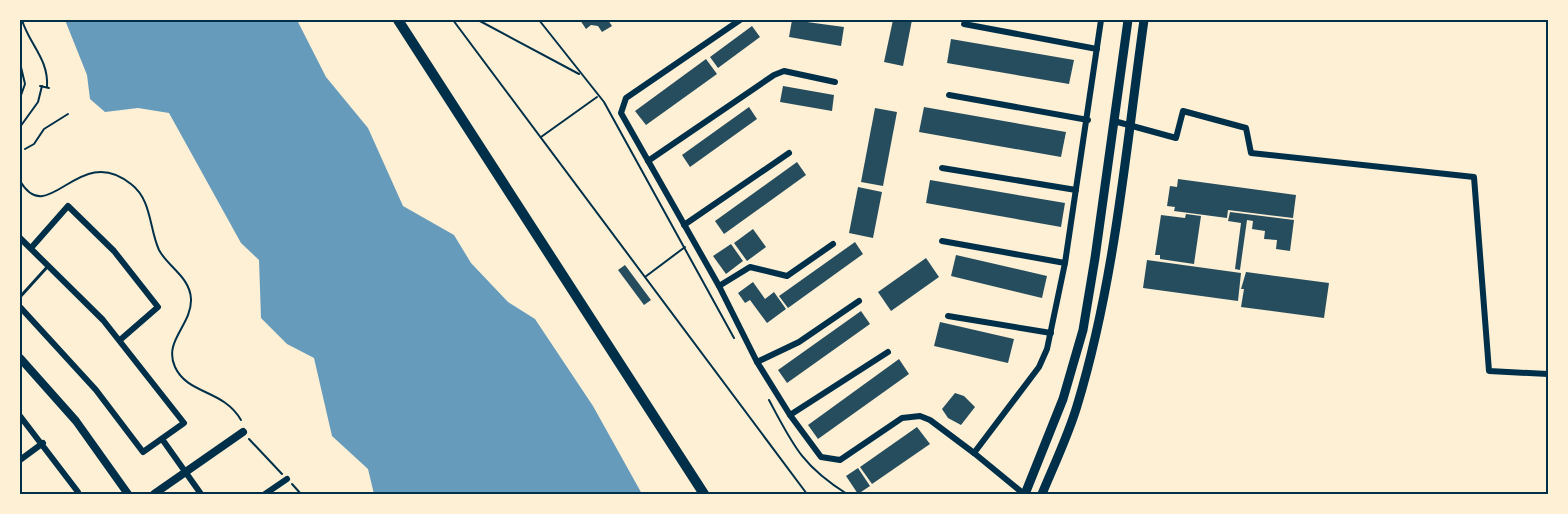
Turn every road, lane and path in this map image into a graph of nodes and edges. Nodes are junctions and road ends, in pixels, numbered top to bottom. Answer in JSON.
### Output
{"nodes":[{"id":1,"x":22,"y":20,"type":"edge"},
{"id":2,"x":398,"y":20,"type":"edge"},
{"id":3,"x":453,"y":20,"type":"edge"},
{"id":4,"x":478,"y":20,"type":"edge"},
{"id":5,"x":539,"y":20,"type":"edge"},
{"id":6,"x":740,"y":20,"type":"edge"},
{"id":7,"x":1101,"y":20,"type":"edge"},
{"id":8,"x":1128,"y":20,"type":"edge"},
{"id":9,"x":1144,"y":20,"type":"edge"},
{"id":10,"x":963,"y":24,"type":"dead end"},
{"id":11,"x":1097,"y":49,"type":"junction"},
{"id":12,"x":20,"y":63,"type":"edge"},
{"id":13,"x":581,"y":76,"type":"junction"},
{"id":14,"x":835,"y":82,"type":"dead end"},
{"id":15,"x":949,"y":95,"type":"dead end"},
{"id":16,"x":598,"y":96,"type":"junction"},
{"id":17,"x":20,"y":98,"type":"edge"},
{"id":18,"x":68,"y":114,"type":"dead end"},
{"id":19,"x":1088,"y":120,"type":"junction"},
{"id":20,"x":1114,"y":122,"type":"junction"},
{"id":21,"x":1129,"y":125,"type":"junction"},
{"id":22,"x":20,"y":127,"type":"edge"},
{"id":23,"x":541,"y":137,"type":"junction"},
{"id":24,"x":25,"y":149,"type":"dead end"},
{"id":25,"x":789,"y":153,"type":"dead end"},
{"id":26,"x":648,"y":161,"type":"junction"},
{"id":27,"x":942,"y":168,"type":"dead end"},
{"id":28,"x":20,"y":181,"type":"edge"},
{"id":29,"x":1076,"y":190,"type":"junction"},
{"id":30,"x":684,"y":225,"type":"junction"},
{"id":31,"x":20,"y":238,"type":"edge"},
{"id":32,"x":942,"y":241,"type":"dead end"},
{"id":33,"x":833,"y":244,"type":"dead end"},
{"id":34,"x":685,"y":247,"type":"junction"},
{"id":35,"x":31,"y":248,"type":"junction"},
{"id":36,"x":1065,"y":263,"type":"junction"},
{"id":37,"x":50,"y":265,"type":"junction"},
{"id":38,"x":645,"y":277,"type":"junction"},
{"id":39,"x":719,"y":286,"type":"junction"},
{"id":40,"x":20,"y":297,"type":"edge"},
{"id":41,"x":859,"y":301,"type":"dead end"},
{"id":42,"x":20,"y":307,"type":"edge"},
{"id":43,"x":948,"y":316,"type":"dead end"},
{"id":44,"x":1051,"y":333,"type":"junction"},
{"id":45,"x":120,"y":340,"type":"junction"},
{"id":46,"x":738,"y":344,"type":"dead end"},
{"id":47,"x":888,"y":352,"type":"dead end"},
{"id":48,"x":20,"y":358,"type":"edge"},
{"id":49,"x":758,"y":362,"type":"junction"},
{"id":50,"x":1548,"y":374,"type":"edge"},
{"id":51,"x":768,"y":398,"type":"dead end"},
{"id":52,"x":790,"y":415,"type":"junction"},
{"id":53,"x":20,"y":416,"type":"edge"},
{"id":54,"x":241,"y":420,"type":"dead end"},
{"id":55,"x":243,"y":432,"type":"joint"},
{"id":56,"x":162,"y":439,"type":"junction"},
{"id":57,"x":43,"y":443,"type":"junction"},
{"id":58,"x":974,"y":453,"type":"junction"},
{"id":59,"x":20,"y":460,"type":"edge"},
{"id":60,"x":185,"y":473,"type":"junction"},
{"id":61,"x":287,"y":479,"type":"junction"},
{"id":62,"x":78,"y":495,"type":"edge"},
{"id":63,"x":128,"y":495,"type":"edge"},
{"id":64,"x":154,"y":495,"type":"edge"},
{"id":65,"x":201,"y":495,"type":"edge"},
{"id":66,"x":265,"y":495,"type":"edge"},
{"id":67,"x":301,"y":495,"type":"edge"},
{"id":68,"x":704,"y":495,"type":"edge"},
{"id":69,"x":807,"y":495,"type":"edge"},
{"id":70,"x":846,"y":495,"type":"edge"},
{"id":71,"x":1024,"y":495,"type":"edge"},
{"id":72,"x":1042,"y":495,"type":"edge"}],
"edges":[{"from":1,"to":22,"type":"path"},
{"from":2,"to":68,"type":"main road"},
{"from":3,"to":23,"type":"path"},
{"from":4,"to":13,"type":"path"},
{"from":5,"to":13,"type":"path"},
{"from":6,"to":26,"type":"street"},
{"from":7,"to":11,"type":"street"},
{"from":8,"to":20,"type":"main road"},
{"from":9,"to":21,"type":"main road"},
{"from":10,"to":11,"type":"street"},
{"from":11,"to":19,"type":"street"},
{"from":12,"to":17,"type":"path"},
{"from":13,"to":16,"type":"path"},
{"from":14,"to":26,"type":"street"},
{"from":15,"to":19,"type":"street"},
{"from":16,"to":23,"type":"path"},
{"from":16,"to":34,"type":"path"},
{"from":18,"to":24,"type":"path"},
{"from":19,"to":29,"type":"street"},
{"from":20,"to":21,"type":"street"},
{"from":20,"to":71,"type":"main road"},
{"from":21,"to":50,"type":"street"},
{"from":21,"to":72,"type":"main road"},
{"from":23,"to":38,"type":"path"},
{"from":25,"to":30,"type":"street"},
{"from":26,"to":30,"type":"street"},
{"from":27,"to":29,"type":"street"},
{"from":28,"to":54,"type":"path"},
{"from":29,"to":36,"type":"street"},
{"from":30,"to":39,"type":"street"},
{"from":31,"to":35,"type":"street"},
{"from":32,"to":36,"type":"street"},
{"from":33,"to":39,"type":"street"},
{"from":34,"to":38,"type":"path"},
{"from":34,"to":46,"type":"path"},
{"from":35,"to":37,"type":"street"},
{"from":35,"to":45,"type":"street"},
{"from":36,"to":44,"type":"street"},
{"from":37,"to":40,"type":"lane"},
{"from":37,"to":45,"type":"street"},
{"from":38,"to":69,"type":"path"},
{"from":39,"to":49,"type":"street"},
{"from":41,"to":49,"type":"street"},
{"from":42,"to":56,"type":"street"},
{"from":43,"to":44,"type":"street"},
{"from":44,"to":58,"type":"street"},
{"from":45,"to":56,"type":"street"},
{"from":47,"to":52,"type":"street"},
{"from":48,"to":63,"type":"street"},
{"from":49,"to":52,"type":"street"},
{"from":51,"to":70,"type":"path"},
{"from":52,"to":58,"type":"street"},
{"from":53,"to":57,"type":"street"},
{"from":55,"to":60,"type":"street"},
{"from":55,"to":61,"type":"path"},
{"from":56,"to":60,"type":"street"},
{"from":57,"to":59,"type":"street"},
{"from":57,"to":62,"type":"street"},
{"from":58,"to":71,"type":"street"},
{"from":60,"to":64,"type":"street"},
{"from":60,"to":65,"type":"street"},
{"from":61,"to":66,"type":"street"},
{"from":61,"to":67,"type":"path"}]}
